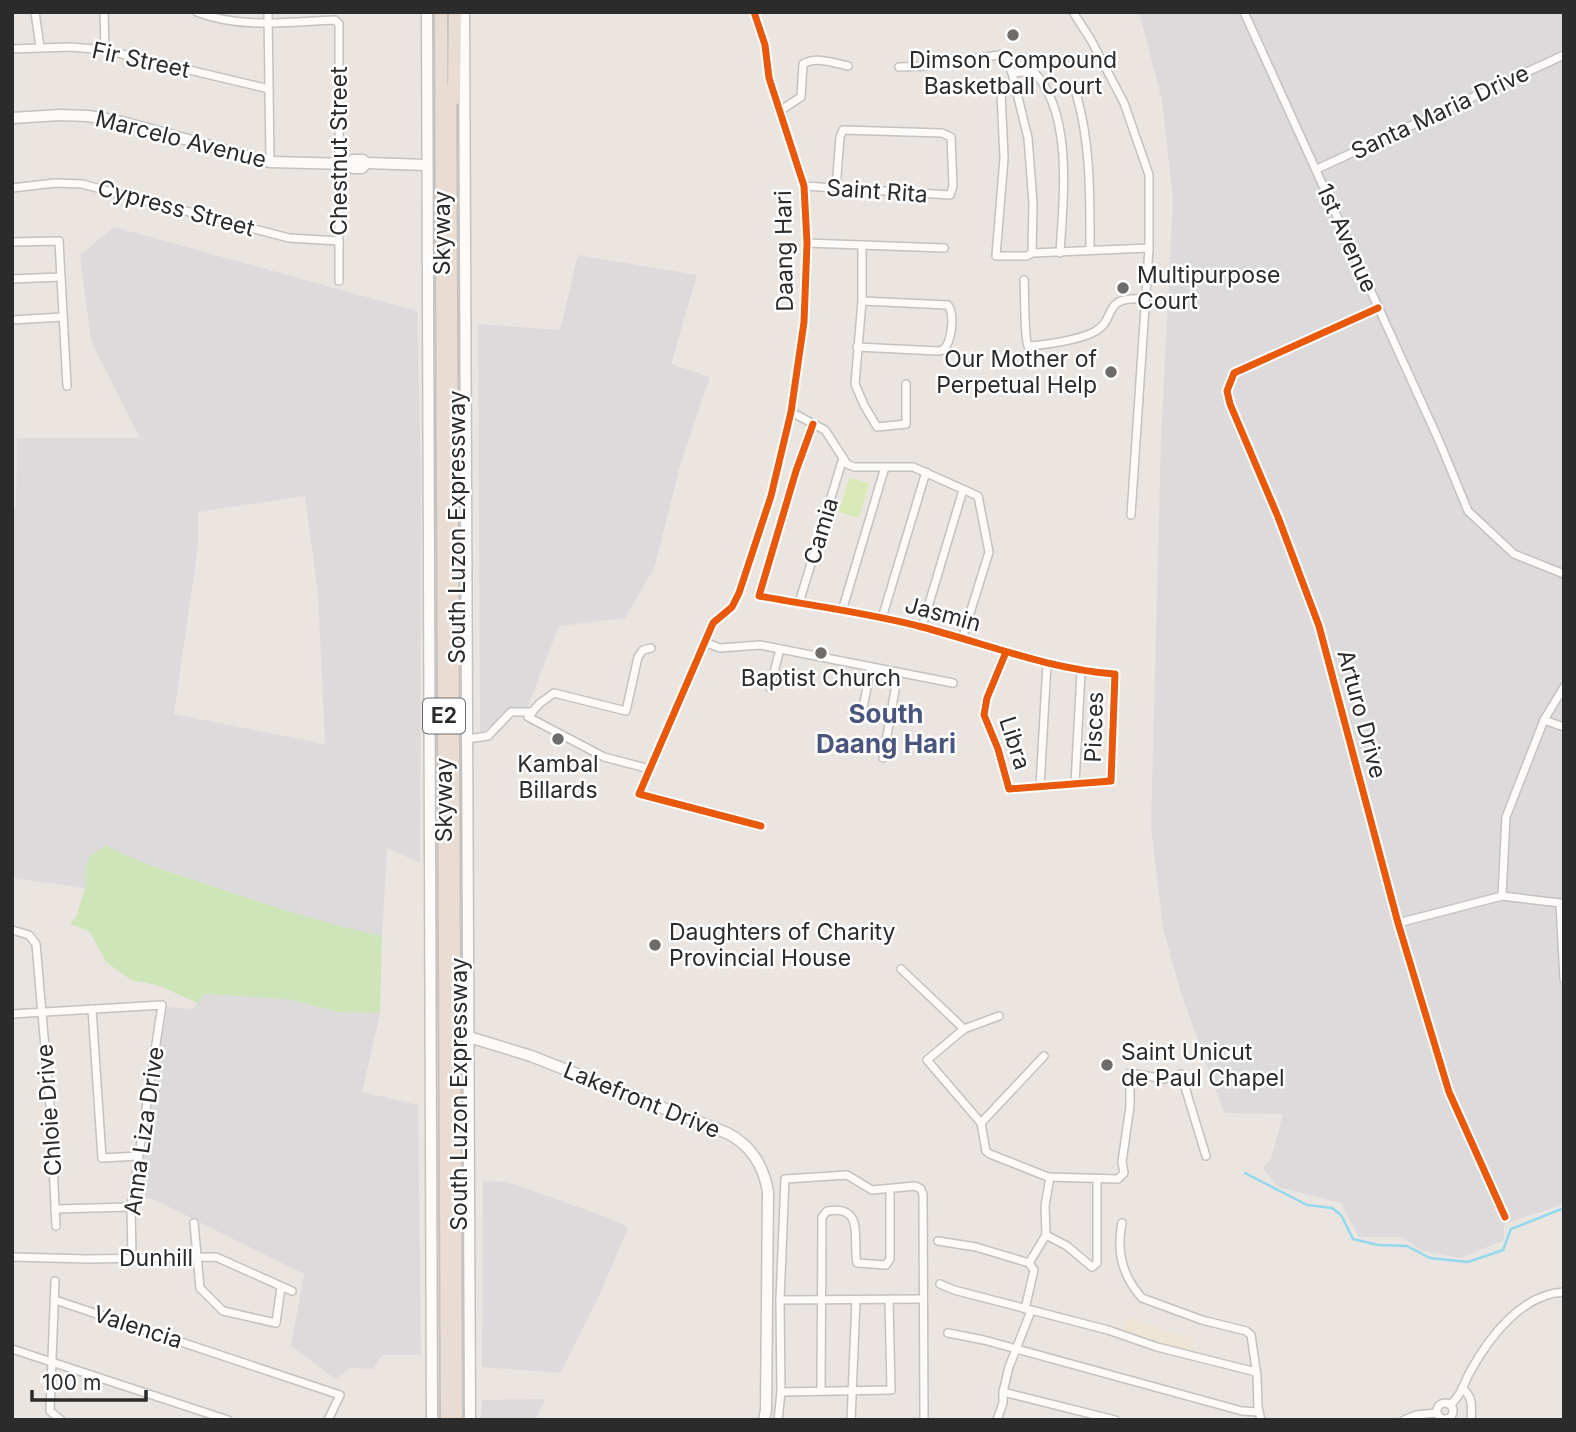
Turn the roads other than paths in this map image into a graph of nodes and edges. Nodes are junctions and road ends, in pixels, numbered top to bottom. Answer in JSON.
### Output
{"nodes":[{"id":1,"x":35,"y":12,"type":"edge"},
{"id":2,"x":104,"y":12,"type":"edge"},
{"id":3,"x":197,"y":12,"type":"edge"},
{"id":4,"x":268,"y":12,"type":"edge"},
{"id":5,"x":427,"y":12,"type":"edge"},
{"id":6,"x":435,"y":12,"type":"edge"},
{"id":7,"x":441,"y":12,"type":"edge"},
{"id":8,"x":452,"y":12,"type":"edge"},
{"id":9,"x":464,"y":12,"type":"edge"},
{"id":10,"x":754,"y":12,"type":"edge"},
{"id":11,"x":1073,"y":12,"type":"edge"},
{"id":12,"x":1244,"y":12,"type":"edge"},
{"id":13,"x":268,"y":23,"type":"junction"},
{"id":14,"x":40,"y":47,"type":"junction"},
{"id":15,"x":12,"y":49,"type":"edge"},
{"id":16,"x":105,"y":50,"type":"junction"},
{"id":17,"x":1564,"y":55,"type":"edge"},
{"id":18,"x":848,"y":66,"type":"dead end"},
{"id":19,"x":899,"y":67,"type":"dead end"},
{"id":20,"x":1012,"y":73,"type":"junction"},
{"id":21,"x":269,"y":89,"type":"junction"},
{"id":22,"x":1001,"y":93,"type":"dead end"},
{"id":23,"x":1076,"y":93,"type":"dead end"},
{"id":24,"x":781,"y":110,"type":"junction"},
{"id":25,"x":12,"y":118,"type":"edge"},
{"id":26,"x":270,"y":162,"type":"junction"},
{"id":27,"x":343,"y":164,"type":"junction"},
{"id":28,"x":427,"y":164,"type":"junction"},
{"id":29,"x":1317,"y":169,"type":"junction"},
{"id":30,"x":804,"y":186,"type":"junction"},
{"id":31,"x":12,"y":188,"type":"edge"},
{"id":32,"x":836,"y":188,"type":"junction"},
{"id":33,"x":339,"y":241,"type":"junction"},
{"id":34,"x":12,"y":242,"type":"edge"},
{"id":35,"x":807,"y":243,"type":"junction"},
{"id":36,"x":1149,"y":245,"type":"junction"},
{"id":37,"x":862,"y":246,"type":"junction"},
{"id":38,"x":944,"y":248,"type":"dead end"},
{"id":39,"x":1090,"y":250,"type":"junction"},
{"id":40,"x":1032,"y":253,"type":"junction"},
{"id":41,"x":1060,"y":253,"type":"junction"},
{"id":42,"x":61,"y":277,"type":"junction"},
{"id":43,"x":12,"y":279,"type":"edge"},
{"id":44,"x":1024,"y":280,"type":"dead end"},
{"id":45,"x":339,"y":281,"type":"dead end"},
{"id":46,"x":1144,"y":299,"type":"junction"},
{"id":47,"x":862,"y":301,"type":"junction"},
{"id":48,"x":1378,"y":308,"type":"junction"},
{"id":49,"x":62,"y":317,"type":"junction"},
{"id":50,"x":12,"y":320,"type":"edge"},
{"id":51,"x":857,"y":347,"type":"junction"},
{"id":52,"x":906,"y":384,"type":"dead end"},
{"id":53,"x":67,"y":386,"type":"dead end"},
{"id":54,"x":792,"y":412,"type":"junction"},
{"id":55,"x":813,"y":424,"type":"junction"},
{"id":56,"x":843,"y":458,"type":"junction"},
{"id":57,"x":885,"y":467,"type":"junction"},
{"id":58,"x":926,"y":472,"type":"junction"},
{"id":59,"x":963,"y":489,"type":"junction"},
{"id":60,"x":1131,"y":515,"type":"dead end"},
{"id":61,"x":1564,"y":575,"type":"edge"},
{"id":62,"x":799,"y":603,"type":"junction"},
{"id":63,"x":842,"y":611,"type":"junction"},
{"id":64,"x":882,"y":618,"type":"junction"},
{"id":65,"x":922,"y":627,"type":"junction"},
{"id":66,"x":962,"y":639,"type":"junction"},
{"id":67,"x":704,"y":642,"type":"junction"},
{"id":68,"x":651,"y":648,"type":"dead end"},
{"id":69,"x":780,"y":649,"type":"junction"},
{"id":70,"x":1006,"y":652,"type":"junction"},
{"id":71,"x":1047,"y":664,"type":"junction"},
{"id":72,"x":871,"y":667,"type":"junction"},
{"id":73,"x":1081,"y":671,"type":"junction"},
{"id":74,"x":898,"y":673,"type":"junction"},
{"id":75,"x":1115,"y":674,"type":"joint"},
{"id":76,"x":953,"y":683,"type":"dead end"},
{"id":77,"x":1564,"y":687,"type":"edge"},
{"id":78,"x":771,"y":688,"type":"dead end"},
{"id":79,"x":863,"y":708,"type":"dead end"},
{"id":80,"x":532,"y":712,"type":"junction"},
{"id":81,"x":1544,"y":720,"type":"junction"},
{"id":82,"x":1564,"y":727,"type":"edge"},
{"id":83,"x":467,"y":739,"type":"junction"},
{"id":84,"x":883,"y":758,"type":"dead end"},
{"id":85,"x":650,"y":769,"type":"junction"},
{"id":86,"x":1111,"y":781,"type":"joint"},
{"id":87,"x":1075,"y":783,"type":"junction"},
{"id":88,"x":1040,"y":786,"type":"junction"},
{"id":89,"x":761,"y":827,"type":"dead end"},
{"id":90,"x":1502,"y":896,"type":"junction"},
{"id":91,"x":1398,"y":922,"type":"junction"},
{"id":92,"x":12,"y":930,"type":"edge"},
{"id":93,"x":901,"y":970,"type":"dead end"},
{"id":94,"x":1564,"y":979,"type":"edge"},
{"id":95,"x":92,"y":1009,"type":"junction"},
{"id":96,"x":42,"y":1012,"type":"junction"},
{"id":97,"x":12,"y":1014,"type":"edge"},
{"id":98,"x":999,"y":1016,"type":"dead end"},
{"id":99,"x":964,"y":1029,"type":"junction"},
{"id":100,"x":469,"y":1037,"type":"junction"},
{"id":101,"x":1044,"y":1056,"type":"dead end"},
{"id":102,"x":981,"y":1123,"type":"junction"},
{"id":103,"x":138,"y":1156,"type":"junction"},
{"id":104,"x":1206,"y":1156,"type":"dead end"},
{"id":105,"x":1050,"y":1177,"type":"junction"},
{"id":106,"x":1097,"y":1179,"type":"junction"},
{"id":107,"x":890,"y":1189,"type":"junction"},
{"id":108,"x":131,"y":1207,"type":"junction"},
{"id":109,"x":55,"y":1209,"type":"junction"},
{"id":110,"x":1504,"y":1217,"type":"dead end"},
{"id":111,"x":194,"y":1223,"type":"dead end"},
{"id":112,"x":1122,"y":1223,"type":"dead end"},
{"id":113,"x":56,"y":1226,"type":"dead end"},
{"id":114,"x":1046,"y":1235,"type":"junction"},
{"id":115,"x":938,"y":1241,"type":"dead end"},
{"id":116,"x":12,"y":1257,"type":"edge"},
{"id":117,"x":132,"y":1257,"type":"junction"},
{"id":118,"x":197,"y":1257,"type":"junction"},
{"id":119,"x":1029,"y":1263,"type":"junction"},
{"id":120,"x":55,"y":1282,"type":"dead end"},
{"id":121,"x":940,"y":1284,"type":"dead end"},
{"id":122,"x":281,"y":1287,"type":"junction"},
{"id":123,"x":292,"y":1291,"type":"dead end"},
{"id":124,"x":1564,"y":1292,"type":"edge"},
{"id":125,"x":923,"y":1299,"type":"junction"},
{"id":126,"x":55,"y":1300,"type":"junction"},
{"id":127,"x":780,"y":1300,"type":"junction"},
{"id":128,"x":821,"y":1300,"type":"junction"},
{"id":129,"x":856,"y":1300,"type":"junction"},
{"id":130,"x":889,"y":1300,"type":"junction"},
{"id":131,"x":1028,"y":1310,"type":"junction"},
{"id":132,"x":948,"y":1333,"type":"dead end"},
{"id":133,"x":12,"y":1349,"type":"edge"},
{"id":134,"x":1016,"y":1349,"type":"junction"},
{"id":135,"x":53,"y":1361,"type":"junction"},
{"id":136,"x":1256,"y":1372,"type":"junction"},
{"id":137,"x":1462,"y":1388,"type":"junction"},
{"id":138,"x":821,"y":1391,"type":"junction"},
{"id":139,"x":781,"y":1392,"type":"junction"},
{"id":140,"x":851,"y":1392,"type":"junction"},
{"id":141,"x":1003,"y":1392,"type":"junction"},
{"id":142,"x":1450,"y":1405,"type":"junction"},
{"id":143,"x":1436,"y":1413,"type":"junction"},
{"id":144,"x":1260,"y":1416,"type":"edge"},
{"id":145,"x":1448,"y":1419,"type":"edge"},
{"id":146,"x":61,"y":1420,"type":"edge"},
{"id":147,"x":228,"y":1420,"type":"edge"},
{"id":148,"x":328,"y":1420,"type":"edge"},
{"id":149,"x":432,"y":1420,"type":"edge"},
{"id":150,"x":441,"y":1420,"type":"edge"},
{"id":151,"x":447,"y":1420,"type":"edge"},
{"id":152,"x":458,"y":1420,"type":"edge"},
{"id":153,"x":470,"y":1420,"type":"edge"},
{"id":154,"x":764,"y":1420,"type":"edge"},
{"id":155,"x":778,"y":1420,"type":"edge"},
{"id":156,"x":851,"y":1420,"type":"edge"},
{"id":157,"x":924,"y":1420,"type":"edge"},
{"id":158,"x":997,"y":1420,"type":"edge"},
{"id":159,"x":1115,"y":1420,"type":"edge"},
{"id":160,"x":1404,"y":1420,"type":"edge"},
{"id":161,"x":1471,"y":1420,"type":"edge"}],
"edges":[{"from":1,"to":14,"type":"street"},
{"from":2,"to":16,"type":"street"},
{"from":3,"to":13,"type":"street"},
{"from":4,"to":13,"type":"street"},
{"from":5,"to":28,"type":"main road"},
{"from":6,"to":150,"type":"highway","name":"South Luzon Expressway","number":"E2"},
{"from":7,"to":151,"type":"highway","name":"Skyway","number":"E2"},
{"from":8,"to":152,"type":"highway","name":"Skyway","number":"E2"},
{"from":9,"to":83,"type":"main road"},
{"from":10,"to":24,"type":"street","name":"Daang Hari"},
{"from":11,"to":36,"type":"street"},
{"from":12,"to":29,"type":"street","name":"1st Avenue"},
{"from":13,"to":21,"type":"street"},
{"from":13,"to":27,"type":"street","name":"Chestnut Street"},
{"from":14,"to":15,"type":"street","name":"Fir Street"},
{"from":14,"to":16,"type":"street","name":"Fir Street"},
{"from":16,"to":21,"type":"street","name":"Fir Street"},
{"from":17,"to":29,"type":"street","name":"Santa Maria Drive"},
{"from":18,"to":24,"type":"street"},
{"from":19,"to":20,"type":"street"},
{"from":20,"to":40,"type":"street"},
{"from":20,"to":41,"type":"street"},
{"from":21,"to":26,"type":"street"},
{"from":22,"to":40,"type":"street"},
{"from":23,"to":39,"type":"street"},
{"from":24,"to":30,"type":"street","name":"Daang Hari"},
{"from":25,"to":26,"type":"main road","name":"Marcelo Avenue"},
{"from":26,"to":27,"type":"main road","name":"Marcelo Avenue"},
{"from":27,"to":28,"type":"main road","name":"Marcelo Avenue"},
{"from":27,"to":33,"type":"street","name":"Chestnut Street"},
{"from":28,"to":149,"type":"main road"},
{"from":29,"to":48,"type":"street","name":"1st Avenue"},
{"from":30,"to":32,"type":"street","name":"Saint Rita"},
{"from":30,"to":35,"type":"street","name":"Daang Hari"},
{"from":31,"to":33,"type":"street","name":"Cypress Street"},
{"from":32,"to":32,"type":"street","name":"Saint Rita"},
{"from":33,"to":45,"type":"street","name":"Chestnut Street"},
{"from":34,"to":42,"type":"street"},
{"from":35,"to":37,"type":"street"},
{"from":35,"to":54,"type":"street","name":"Daang Hari"},
{"from":36,"to":39,"type":"street"},
{"from":36,"to":46,"type":"street"},
{"from":37,"to":38,"type":"street"},
{"from":37,"to":47,"type":"street"},
{"from":39,"to":41,"type":"street"},
{"from":40,"to":41,"type":"street"},
{"from":42,"to":43,"type":"street"},
{"from":42,"to":49,"type":"street"},
{"from":44,"to":46,"type":"street"},
{"from":46,"to":60,"type":"street"},
{"from":47,"to":51,"type":"street"},
{"from":47,"to":51,"type":"street"},
{"from":48,"to":61,"type":"street","name":"1st Avenue"},
{"from":48,"to":91,"type":"street","name":"Arturo Drive"},
{"from":49,"to":50,"type":"street"},
{"from":49,"to":53,"type":"street"},
{"from":51,"to":52,"type":"street"},
{"from":54,"to":55,"type":"street"},
{"from":54,"to":67,"type":"street","name":"Daang Hari"},
{"from":55,"to":56,"type":"street"},
{"from":55,"to":62,"type":"street","name":"Jasmin"},
{"from":56,"to":57,"type":"street"},
{"from":56,"to":62,"type":"street","name":"Camia"},
{"from":57,"to":58,"type":"street"},
{"from":57,"to":63,"type":"street"},
{"from":58,"to":59,"type":"street"},
{"from":58,"to":64,"type":"street"},
{"from":59,"to":65,"type":"street"},
{"from":59,"to":66,"type":"street"},
{"from":62,"to":63,"type":"street","name":"Jasmin"},
{"from":63,"to":64,"type":"street","name":"Jasmin"},
{"from":64,"to":65,"type":"street","name":"Jasmin"},
{"from":65,"to":66,"type":"street","name":"Jasmin"},
{"from":66,"to":70,"type":"street","name":"Jasmin"},
{"from":67,"to":69,"type":"street"},
{"from":67,"to":85,"type":"street","name":"Daang Hari"},
{"from":68,"to":80,"type":"street"},
{"from":69,"to":72,"type":"street"},
{"from":69,"to":78,"type":"street"},
{"from":70,"to":71,"type":"street","name":"Jasmin"},
{"from":70,"to":88,"type":"street","name":"Libra"},
{"from":71,"to":73,"type":"street","name":"Jasmin"},
{"from":71,"to":88,"type":"street"},
{"from":72,"to":74,"type":"street"},
{"from":72,"to":79,"type":"street"},
{"from":73,"to":75,"type":"street","name":"Jasmin"},
{"from":73,"to":87,"type":"street"},
{"from":74,"to":76,"type":"street"},
{"from":74,"to":84,"type":"street"},
{"from":75,"to":86,"type":"street","name":"Pisces"},
{"from":77,"to":81,"type":"street"},
{"from":80,"to":83,"type":"street"},
{"from":80,"to":85,"type":"street"},
{"from":81,"to":82,"type":"street"},
{"from":81,"to":90,"type":"street"},
{"from":83,"to":100,"type":"main road"},
{"from":85,"to":89,"type":"street","name":"Daang Hari"},
{"from":86,"to":87,"type":"street","name":"Libra"},
{"from":87,"to":88,"type":"street","name":"Libra"},
{"from":90,"to":91,"type":"street"},
{"from":90,"to":94,"type":"street"},
{"from":91,"to":110,"type":"street","name":"Arturo Drive"},
{"from":92,"to":96,"type":"street","name":"Chloie Drive"},
{"from":93,"to":99,"type":"street"},
{"from":95,"to":96,"type":"street"},
{"from":95,"to":103,"type":"street"},
{"from":95,"to":103,"type":"street","name":"Anna Liza Drive"},
{"from":96,"to":97,"type":"street"},
{"from":96,"to":109,"type":"street","name":"Chloie Drive"},
{"from":98,"to":99,"type":"street"},
{"from":99,"to":102,"type":"street"},
{"from":100,"to":153,"type":"main road"},
{"from":100,"to":154,"type":"main road","name":"Lakefront Drive"},
{"from":101,"to":102,"type":"street"},
{"from":102,"to":105,"type":"street"},
{"from":103,"to":108,"type":"street","name":"Anna Liza Drive"},
{"from":104,"to":106,"type":"street"},
{"from":105,"to":106,"type":"street"},
{"from":105,"to":114,"type":"street"},
{"from":106,"to":114,"type":"street"},
{"from":107,"to":125,"type":"street"},
{"from":107,"to":127,"type":"street"},
{"from":107,"to":128,"type":"street"},
{"from":108,"to":109,"type":"street","name":"Chloie Drive"},
{"from":108,"to":117,"type":"street","name":"Anna Liza Drive"},
{"from":109,"to":113,"type":"street","name":"Chloie Drive"},
{"from":111,"to":118,"type":"street"},
{"from":112,"to":136,"type":"street"},
{"from":114,"to":119,"type":"street"},
{"from":115,"to":119,"type":"street"},
{"from":116,"to":117,"type":"street","name":"Dunhill"},
{"from":117,"to":118,"type":"street","name":"Dunhill"},
{"from":118,"to":122,"type":"street","name":"Dunhill"},
{"from":118,"to":122,"type":"street"},
{"from":119,"to":131,"type":"street"},
{"from":120,"to":126,"type":"street"},
{"from":121,"to":131,"type":"street"},
{"from":122,"to":123,"type":"street","name":"Dunhill"},
{"from":124,"to":137,"type":"street"},
{"from":125,"to":130,"type":"street"},
{"from":125,"to":157,"type":"street"},
{"from":126,"to":135,"type":"street"},
{"from":126,"to":148,"type":"street","name":"Valencia"},
{"from":127,"to":128,"type":"street"},
{"from":127,"to":139,"type":"street"},
{"from":128,"to":129,"type":"street"},
{"from":128,"to":138,"type":"street"},
{"from":129,"to":130,"type":"street"},
{"from":129,"to":140,"type":"street"},
{"from":130,"to":140,"type":"street"},
{"from":131,"to":134,"type":"street"},
{"from":131,"to":136,"type":"street"},
{"from":132,"to":134,"type":"street"},
{"from":133,"to":135,"type":"street"},
{"from":134,"to":141,"type":"street"},
{"from":134,"to":144,"type":"street"},
{"from":135,"to":146,"type":"street"},
{"from":135,"to":147,"type":"street"},
{"from":136,"to":144,"type":"street"},
{"from":137,"to":142,"type":"street"},
{"from":137,"to":161,"type":"street"},
{"from":138,"to":139,"type":"street"},
{"from":138,"to":140,"type":"street"},
{"from":139,"to":155,"type":"street"},
{"from":140,"to":156,"type":"street"},
{"from":141,"to":158,"type":"street"},
{"from":141,"to":159,"type":"street"},
{"from":142,"to":143,"type":"street"},
{"from":142,"to":145,"type":"street"},
{"from":143,"to":145,"type":"street"},
{"from":143,"to":160,"type":"street"}]}
